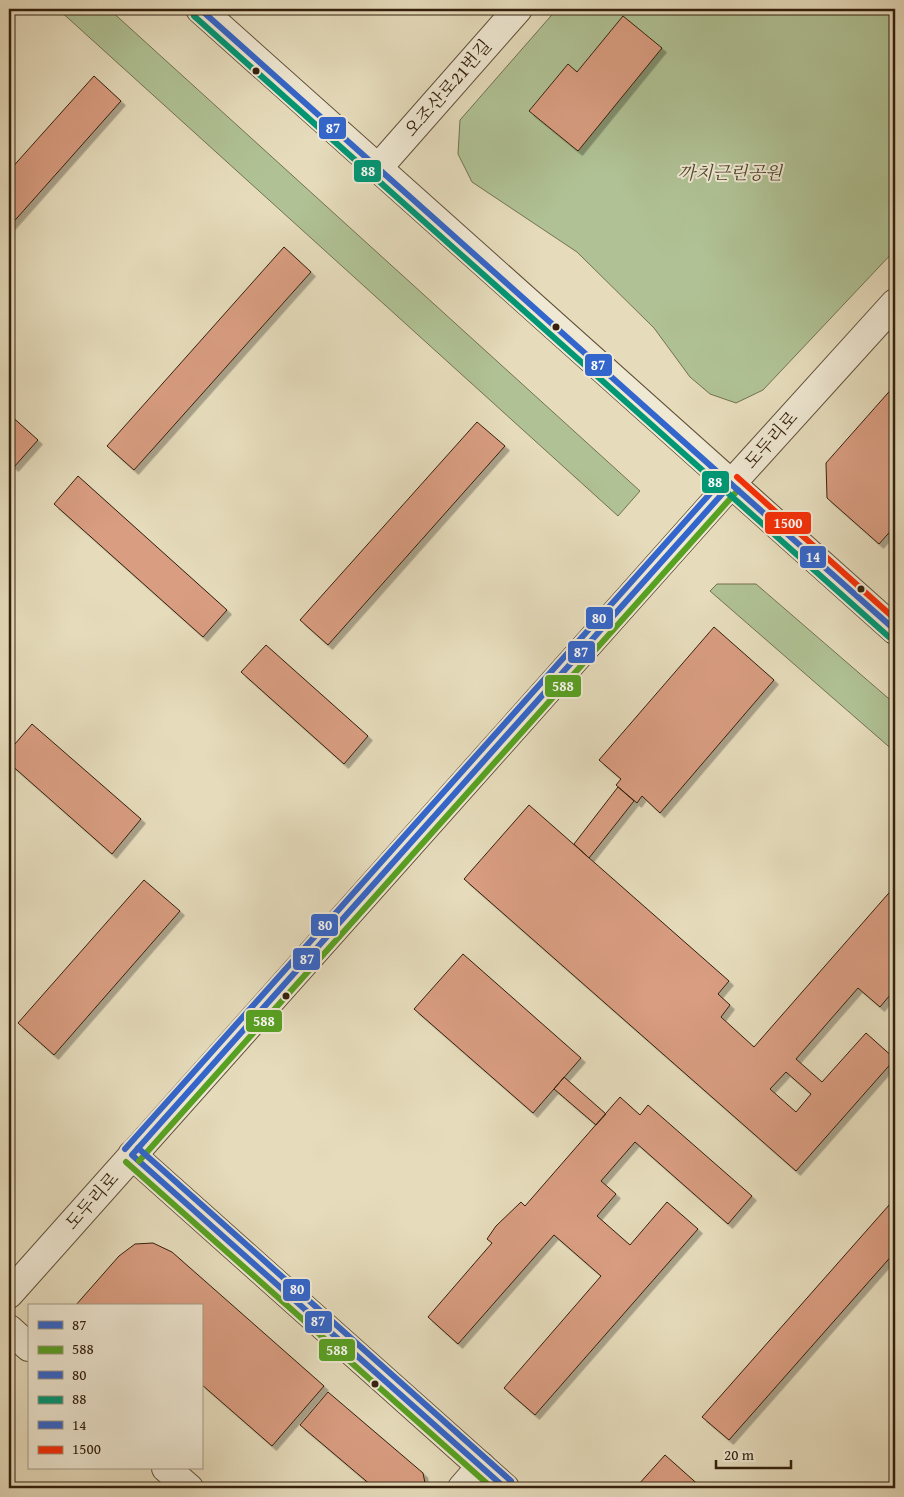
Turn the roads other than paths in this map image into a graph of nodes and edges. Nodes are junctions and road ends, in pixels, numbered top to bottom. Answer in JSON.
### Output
{"nodes":[{"id":1,"x":200,"y":9,"type":"edge"},
{"id":2,"x":518,"y":9,"type":"edge"},
{"id":3,"x":378,"y":168,"type":"junction"},
{"id":4,"x":895,"y":304,"type":"edge"},
{"id":5,"x":731,"y":484,"type":"junction"},
{"id":6,"x":895,"y":630,"type":"edge"},
{"id":7,"x":132,"y":1155,"type":"junction"},
{"id":8,"x":9,"y":1294,"type":"edge"},
{"id":9,"x":9,"y":1329,"type":"edge"},
{"id":10,"x":28,"y":1346,"type":"edge"},
{"id":11,"x":481,"y":1466,"type":"junction"},
{"id":12,"x":168,"y":1470,"type":"edge"},
{"id":13,"x":189,"y":1488,"type":"edge"},
{"id":14,"x":462,"y":1488,"type":"edge"},
{"id":15,"x":506,"y":1488,"type":"edge"}],
"edges":[{"from":1,"to":3,"type":"street"},
{"from":2,"to":3,"type":"street","name":"오조산로21번길"},
{"from":3,"to":5,"type":"street"},
{"from":4,"to":5,"type":"street","name":"도두리로"},
{"from":5,"to":6,"type":"street"},
{"from":5,"to":7,"type":"street","name":"도두리로"},
{"from":7,"to":8,"type":"street","name":"도두리로"},
{"from":7,"to":11,"type":"street"},
{"from":9,"to":10,"type":"street"},
{"from":11,"to":14,"type":"street"},
{"from":11,"to":15,"type":"street"},
{"from":12,"to":13,"type":"street"}]}
